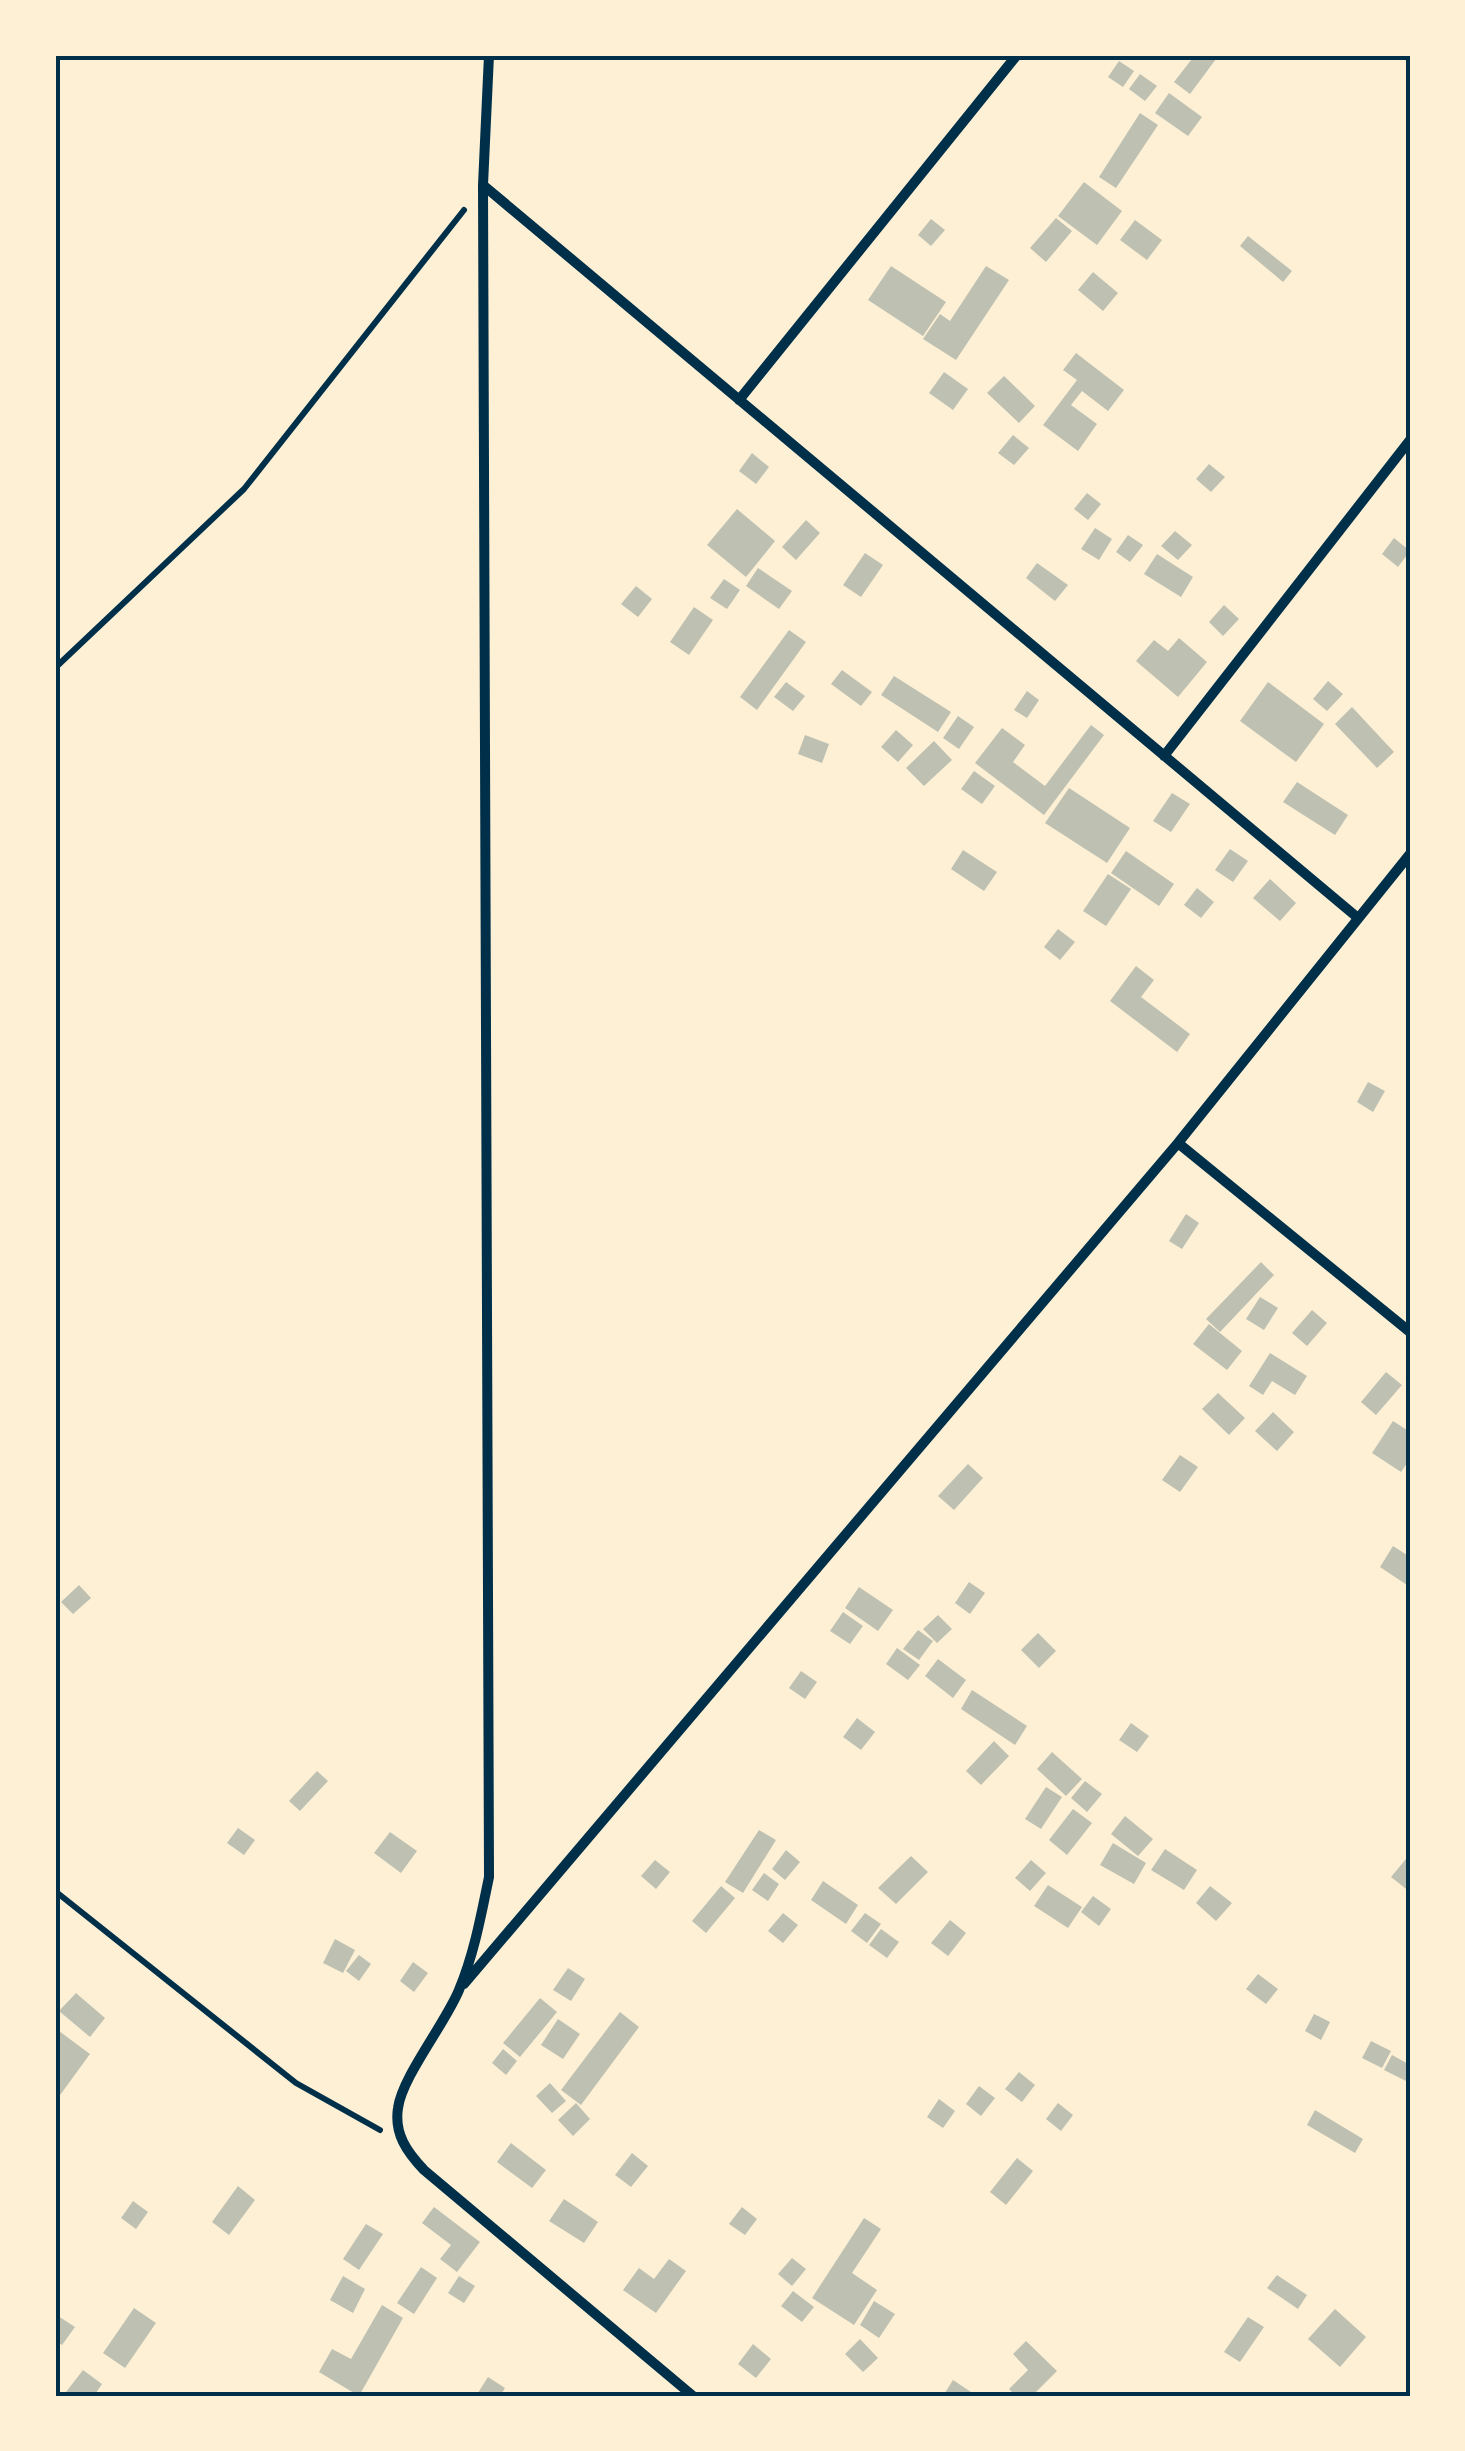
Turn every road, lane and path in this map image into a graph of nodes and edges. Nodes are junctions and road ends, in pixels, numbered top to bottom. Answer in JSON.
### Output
{"nodes":[{"id":1,"x":489,"y":55,"type":"edge"},
{"id":2,"x":1017,"y":55,"type":"edge"},
{"id":3,"x":483,"y":185,"type":"junction"},
{"id":4,"x":739,"y":400,"type":"junction"},
{"id":5,"x":1410,"y":440,"type":"edge"},
{"id":6,"x":55,"y":668,"type":"edge"},
{"id":7,"x":1164,"y":756,"type":"junction"},
{"id":8,"x":1410,"y":854,"type":"edge"},
{"id":9,"x":1358,"y":918,"type":"junction"},
{"id":10,"x":1178,"y":1142,"type":"junction"},
{"id":11,"x":1410,"y":1332,"type":"edge"},
{"id":12,"x":55,"y":1892,"type":"edge"},
{"id":13,"x":460,"y":1989,"type":"junction"},
{"id":14,"x":402,"y":2144,"type":"junction"},
{"id":15,"x":693,"y":2396,"type":"edge"}],
"edges":[{"from":1,"to":3,"type":"street"},
{"from":2,"to":4,"type":"street"},
{"from":3,"to":4,"type":"street"},
{"from":3,"to":6,"type":"path"},
{"from":3,"to":13,"type":"street"},
{"from":4,"to":7,"type":"street"},
{"from":5,"to":7,"type":"street"},
{"from":7,"to":9,"type":"street"},
{"from":8,"to":9,"type":"street"},
{"from":9,"to":10,"type":"street"},
{"from":10,"to":11,"type":"street"},
{"from":10,"to":13,"type":"street"},
{"from":12,"to":14,"type":"path"},
{"from":13,"to":14,"type":"street"},
{"from":14,"to":15,"type":"street"}]}
